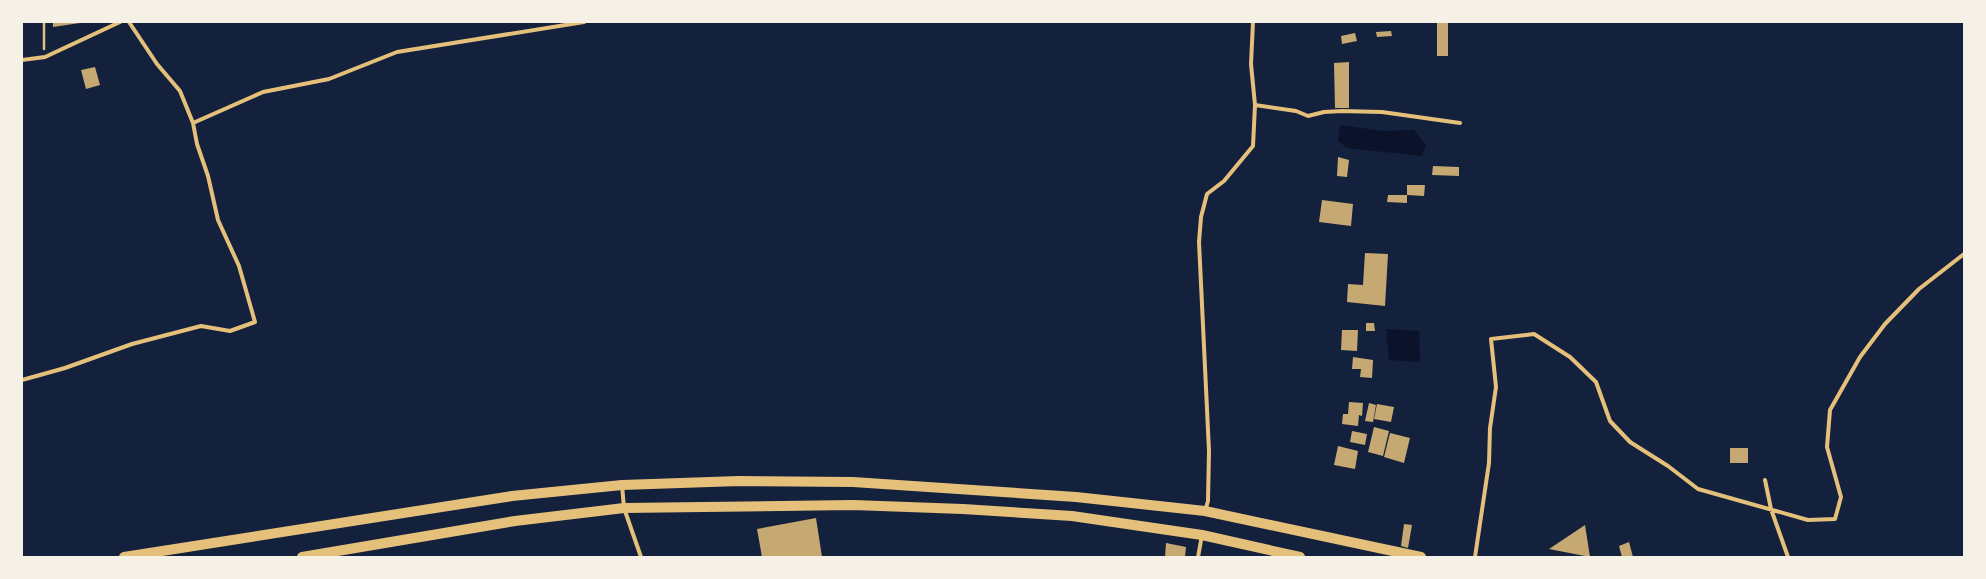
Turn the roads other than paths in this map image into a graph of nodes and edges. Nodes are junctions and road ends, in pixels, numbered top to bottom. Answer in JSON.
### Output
{"nodes":[{"id":1,"x":120,"y":22,"type":"edge"},
{"id":2,"x":129,"y":22,"type":"edge"},
{"id":3,"x":584,"y":22,"type":"edge"},
{"id":4,"x":1253,"y":22,"type":"edge"},
{"id":5,"x":22,"y":60,"type":"edge"},
{"id":6,"x":1255,"y":105,"type":"junction"},
{"id":7,"x":193,"y":124,"type":"junction"},
{"id":8,"x":1460,"y":124,"type":"dead end"},
{"id":9,"x":1964,"y":254,"type":"edge"},
{"id":10,"x":22,"y":380,"type":"edge"},
{"id":11,"x":1765,"y":480,"type":"dead end"},
{"id":12,"x":622,"y":485,"type":"junction"},
{"id":13,"x":624,"y":508,"type":"junction"},
{"id":14,"x":1771,"y":509,"type":"junction"},
{"id":15,"x":1206,"y":511,"type":"junction"},
{"id":16,"x":1202,"y":535,"type":"junction"},
{"id":17,"x":124,"y":557,"type":"edge"},
{"id":18,"x":302,"y":557,"type":"edge"},
{"id":19,"x":641,"y":557,"type":"edge"},
{"id":20,"x":1198,"y":557,"type":"edge"},
{"id":21,"x":1300,"y":557,"type":"edge"},
{"id":22,"x":1421,"y":557,"type":"edge"},
{"id":23,"x":1475,"y":557,"type":"edge"},
{"id":24,"x":1788,"y":557,"type":"edge"}],
"edges":[{"from":1,"to":5,"type":"street"},
{"from":2,"to":7,"type":"street"},
{"from":3,"to":7,"type":"street"},
{"from":4,"to":6,"type":"street"},
{"from":6,"to":8,"type":"street"},
{"from":6,"to":15,"type":"street"},
{"from":7,"to":10,"type":"street"},
{"from":9,"to":14,"type":"street"},
{"from":11,"to":14,"type":"street"},
{"from":12,"to":13,"type":"street"},
{"from":12,"to":15,"type":"highway"},
{"from":12,"to":17,"type":"highway"},
{"from":13,"to":16,"type":"highway"},
{"from":13,"to":18,"type":"highway"},
{"from":13,"to":19,"type":"street"},
{"from":14,"to":23,"type":"street"},
{"from":14,"to":24,"type":"street"},
{"from":15,"to":22,"type":"highway"},
{"from":16,"to":20,"type":"street"},
{"from":16,"to":21,"type":"highway"}]}
